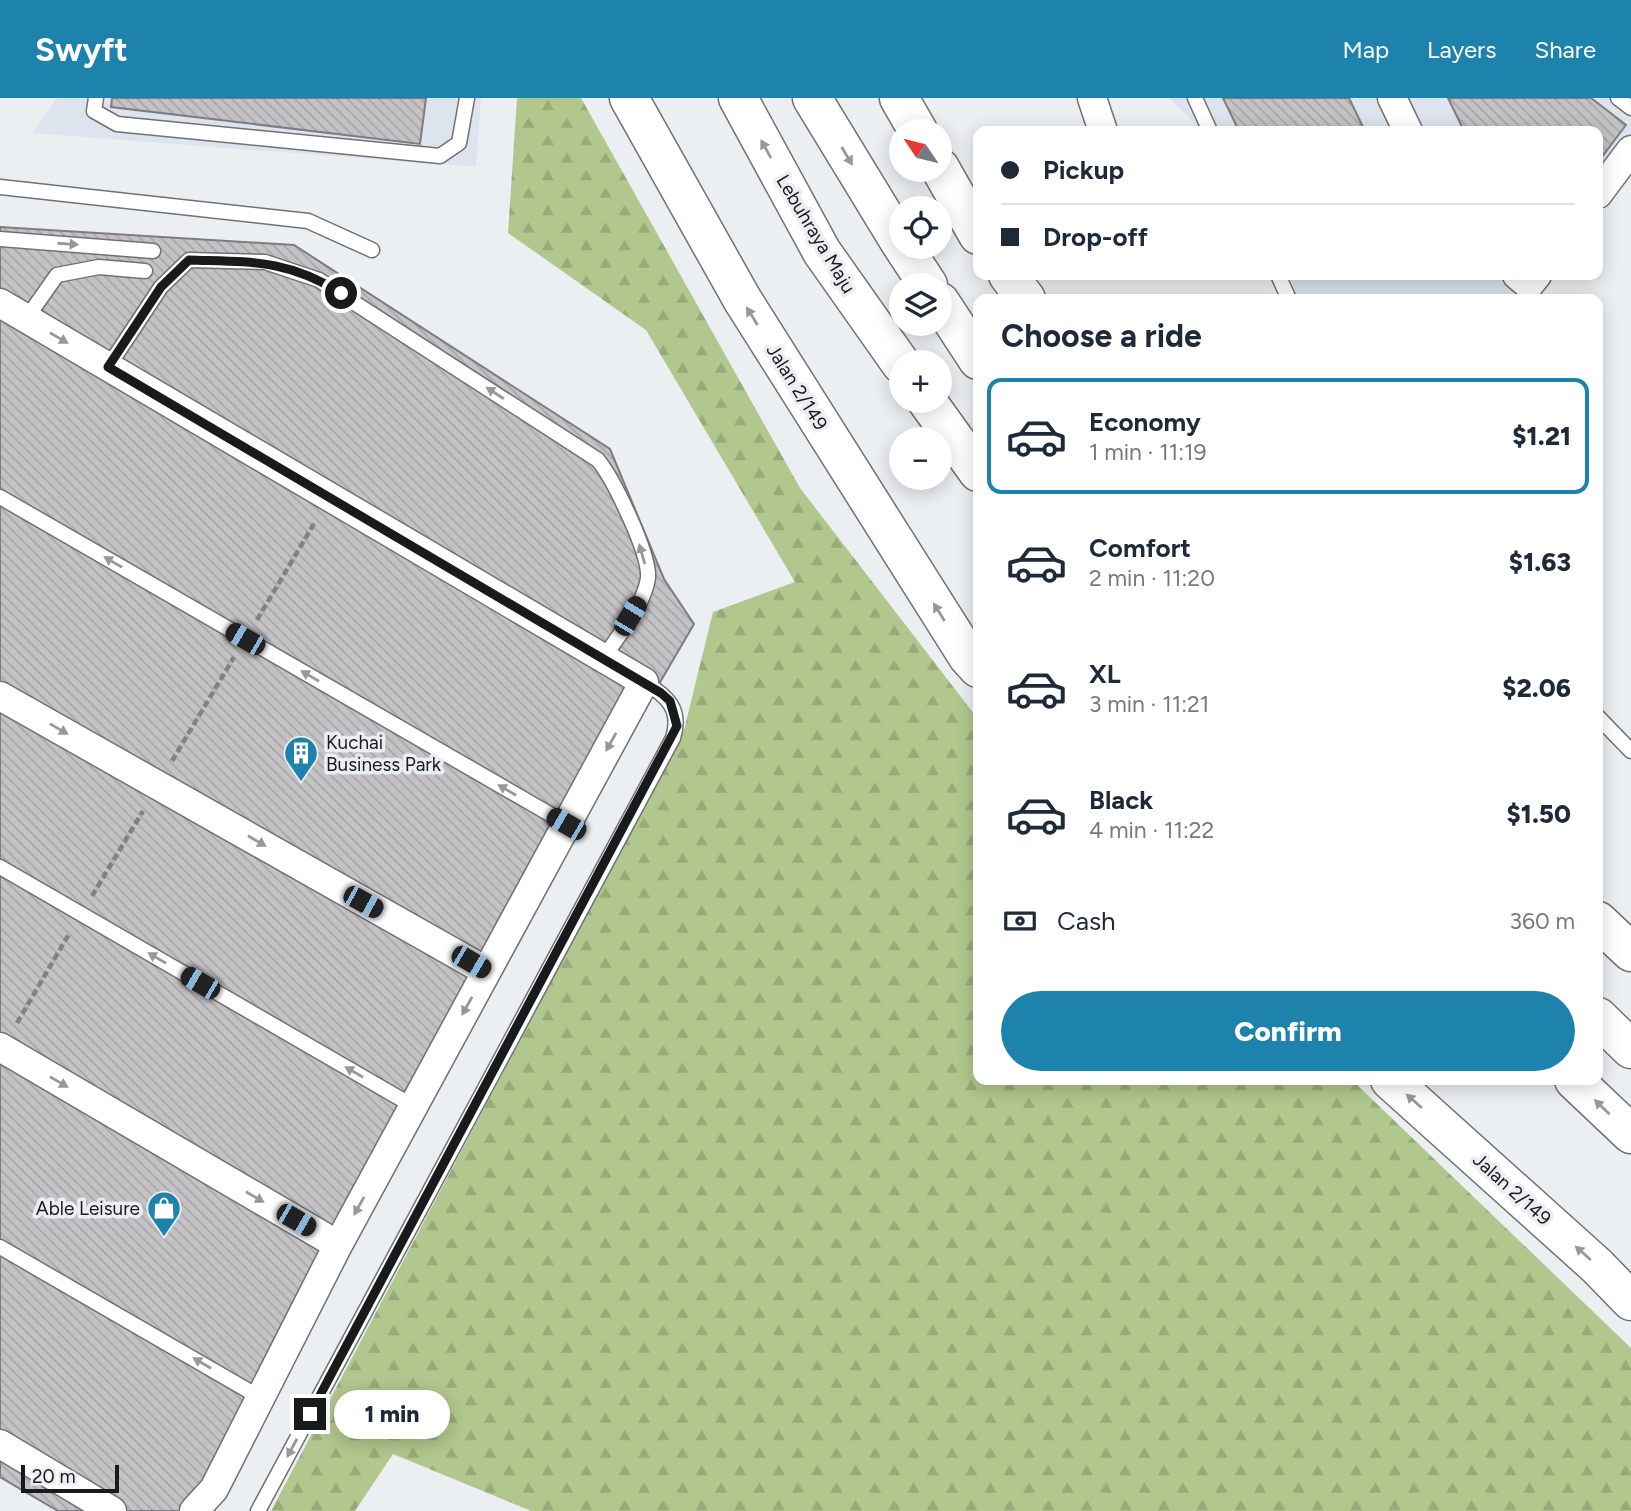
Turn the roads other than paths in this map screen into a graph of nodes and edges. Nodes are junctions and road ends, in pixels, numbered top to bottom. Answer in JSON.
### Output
{"nodes":[{"id":1,"x":96,"y":98,"type":"edge"},
{"id":2,"x":467,"y":98,"type":"edge"},
{"id":3,"x":629,"y":98,"type":"edge"},
{"id":4,"x":738,"y":98,"type":"edge"},
{"id":5,"x":812,"y":98,"type":"edge"},
{"id":6,"x":899,"y":98,"type":"edge"},
{"id":7,"x":1092,"y":98,"type":"edge"},
{"id":8,"x":1195,"y":98,"type":"edge"},
{"id":9,"x":1392,"y":98,"type":"edge"},
{"id":10,"x":1618,"y":98,"type":"edge"},
{"id":11,"x":1631,"y":108,"type":"edge"},
{"id":12,"x":911,"y":119,"type":"edge"},
{"id":13,"x":1101,"y":126,"type":"edge"},
{"id":14,"x":1208,"y":126,"type":"edge"},
{"id":15,"x":1406,"y":126,"type":"edge"},
{"id":16,"x":1631,"y":150,"type":"edge"},
{"id":17,"x":948,"y":182,"type":"edge"},
{"id":18,"x":0,"y":187,"type":"edge"},
{"id":19,"x":1603,"y":187,"type":"edge"},
{"id":20,"x":889,"y":224,"type":"edge"},
{"id":21,"x":973,"y":226,"type":"edge"},
{"id":22,"x":0,"y":239,"type":"edge"},
{"id":23,"x":372,"y":250,"type":"dead end"},
{"id":24,"x":153,"y":251,"type":"dead end"},
{"id":25,"x":145,"y":271,"type":"dead end"},
{"id":26,"x":0,"y":303,"type":"edge"},
{"id":27,"x":26,"y":319,"type":"junction"},
{"id":28,"x":952,"y":320,"type":"edge"},
{"id":29,"x":891,"y":350,"type":"edge"},
{"id":30,"x":973,"y":352,"type":"edge"},
{"id":31,"x":108,"y":367,"type":"junction"},
{"id":32,"x":936,"y":413,"type":"edge"},
{"id":33,"x":973,"y":465,"type":"edge"},
{"id":34,"x":0,"y":497,"type":"edge"},
{"id":35,"x":604,"y":658,"type":"junction"},
{"id":36,"x":973,"y":662,"type":"edge"},
{"id":37,"x":644,"y":682,"type":"junction"},
{"id":38,"x":0,"y":696,"type":"edge"},
{"id":39,"x":1603,"y":722,"type":"edge"},
{"id":40,"x":1631,"y":751,"type":"edge"},
{"id":41,"x":566,"y":824,"type":"junction"},
{"id":42,"x":0,"y":867,"type":"edge"},
{"id":43,"x":1603,"y":926,"type":"edge"},
{"id":44,"x":1631,"y":952,"type":"edge"},
{"id":45,"x":486,"y":971,"type":"junction"},
{"id":46,"x":1603,"y":1022,"type":"edge"},
{"id":47,"x":0,"y":1047,"type":"edge"},
{"id":48,"x":1631,"y":1049,"type":"edge"},
{"id":49,"x":1396,"y":1085,"type":"edge"},
{"id":50,"x":1579,"y":1085,"type":"edge"},
{"id":51,"x":413,"y":1106,"type":"junction"},
{"id":52,"x":1631,"y":1135,"type":"edge"},
{"id":53,"x":338,"y":1245,"type":"junction"},
{"id":54,"x":0,"y":1247,"type":"edge"},
{"id":55,"x":1631,"y":1301,"type":"edge"},
{"id":56,"x":261,"y":1398,"type":"junction"},
{"id":57,"x":0,"y":1444,"type":"edge"},
{"id":58,"x":112,"y":1511,"type":"edge"},
{"id":59,"x":194,"y":1511,"type":"edge"},
{"id":60,"x":258,"y":1511,"type":"edge"}],
"edges":[{"from":1,"to":2,"type":"lane"},
{"from":36,"to":3,"type":"main road","name":"Jalan 2/149","one_way":true},
{"from":29,"to":4,"type":"main road","name":"Lebuhraya Maju","one_way":true},
{"from":5,"to":20,"type":"main road","one_way":true},
{"from":6,"to":12,"type":"main road"},
{"from":7,"to":13,"type":"street"},
{"from":8,"to":14,"type":"lane"},
{"from":9,"to":15,"type":"street"},
{"from":10,"to":11,"type":"lane"},
{"from":16,"to":19,"type":"street"},
{"from":17,"to":21,"type":"main road"},
{"from":18,"to":23,"type":"lane"},
{"from":22,"to":24,"type":"lane","one_way":true},
{"from":25,"to":27,"type":"lane"},
{"from":26,"to":27,"type":"street"},
{"from":27,"to":31,"type":"street","one_way":true},
{"from":28,"to":30,"type":"main road"},
{"from":31,"to":35,"type":"street"},
{"from":35,"to":31,"type":"lane","one_way":true},
{"from":32,"to":33,"type":"main road"},
{"from":41,"to":34,"type":"lane","one_way":true},
{"from":35,"to":37,"type":"street"},
{"from":37,"to":41,"type":"street","one_way":true},
{"from":37,"to":60,"type":"lane","one_way":true},
{"from":38,"to":45,"type":"street","one_way":true},
{"from":39,"to":40,"type":"lane"},
{"from":41,"to":45,"type":"street"},
{"from":51,"to":42,"type":"lane","one_way":true},
{"from":43,"to":44,"type":"main road"},
{"from":45,"to":51,"type":"street","one_way":true},
{"from":46,"to":48,"type":"main road"},
{"from":47,"to":53,"type":"street","one_way":true},
{"from":55,"to":49,"type":"main road","name":"Jalan 2/149","one_way":true},
{"from":52,"to":50,"type":"main road","one_way":true},
{"from":51,"to":53,"type":"street","one_way":true},
{"from":53,"to":56,"type":"street"},
{"from":56,"to":54,"type":"lane","one_way":true},
{"from":56,"to":59,"type":"street"},
{"from":57,"to":58,"type":"street"}]}
